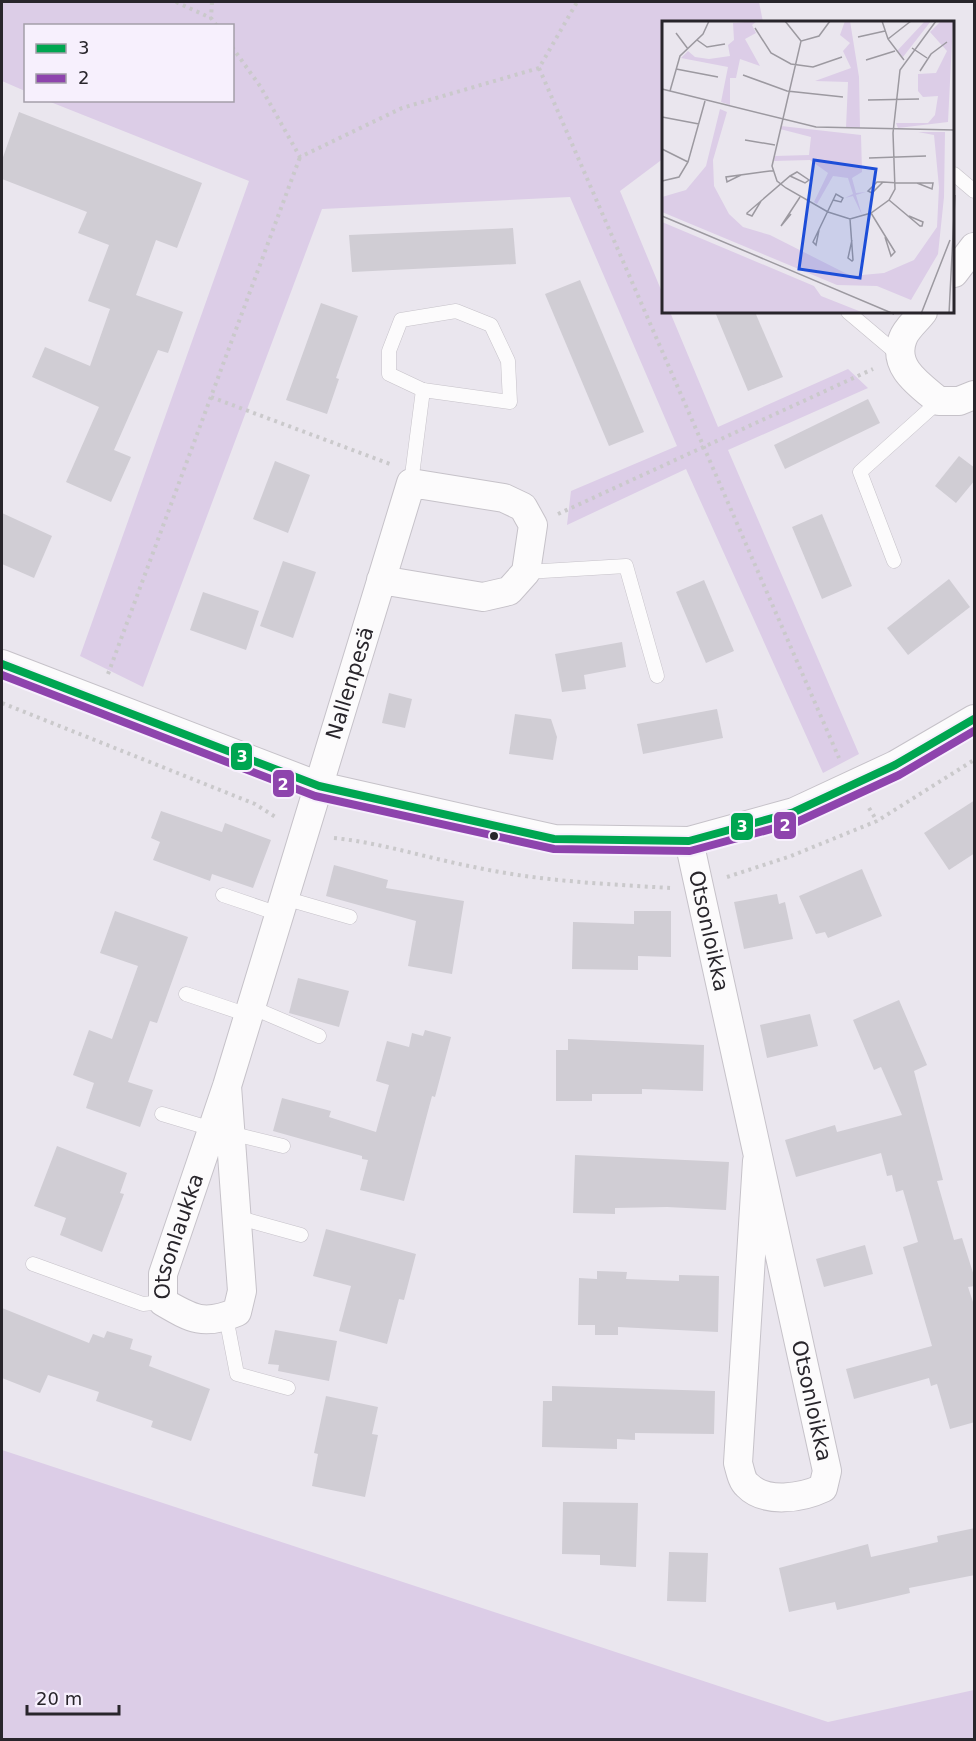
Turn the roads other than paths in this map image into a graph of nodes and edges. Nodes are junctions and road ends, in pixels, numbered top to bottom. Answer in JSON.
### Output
{"nodes":[{"id":1,"x":955,"y":175,"type":"edge"},
{"id":2,"x":975,"y":191,"type":"edge"},
{"id":3,"x":975,"y":247,"type":"edge"},
{"id":4,"x":955,"y":272,"type":"edge"},
{"id":5,"x":850,"y":314,"type":"edge"},
{"id":6,"x":921,"y":314,"type":"edge"},
{"id":7,"x":900,"y":356,"type":"junction"},
{"id":8,"x":423,"y":390,"type":"junction"},
{"id":9,"x":975,"y":395,"type":"edge"},
{"id":10,"x":939,"y":401,"type":"junction"},
{"id":11,"x":411,"y":483,"type":"junction"},
{"id":12,"x":894,"y":561,"type":"dead end"},
{"id":13,"x":526,"y":572,"type":"junction"},
{"id":14,"x":381,"y":580,"type":"junction"},
{"id":15,"x":2,"y":664,"type":"edge"},
{"id":16,"x":657,"y":676,"type":"dead end"},
{"id":17,"x":975,"y":719,"type":"edge"},
{"id":18,"x":319,"y":786,"type":"junction"},
{"id":19,"x":689,"y":841,"type":"junction"},
{"id":20,"x":223,"y":895,"type":"dead end"},
{"id":21,"x":281,"y":906,"type":"junction"},
{"id":22,"x":350,"y":918,"type":"dead end"},
{"id":23,"x":186,"y":994,"type":"dead end"},
{"id":24,"x":250,"y":1011,"type":"junction"},
{"id":25,"x":319,"y":1036,"type":"dead end"},
{"id":26,"x":162,"y":1114,"type":"dead end"},
{"id":27,"x":221,"y":1131,"type":"junction"},
{"id":28,"x":283,"y":1146,"type":"dead end"},
{"id":29,"x":757,"y":1161,"type":"junction"},
{"id":30,"x":236,"y":1217,"type":"junction"},
{"id":31,"x":301,"y":1235,"type":"dead end"},
{"id":32,"x":33,"y":1264,"type":"dead end"},
{"id":33,"x":163,"y":1302,"type":"junction"},
{"id":34,"x":226,"y":1317,"type":"junction"},
{"id":35,"x":288,"y":1388,"type":"dead end"}],
"edges":[{"from":1,"to":2,"type":"lane"},
{"from":3,"to":4,"type":"street"},
{"from":5,"to":7,"type":"lane"},
{"from":6,"to":7,"type":"street"},
{"from":7,"to":10,"type":"street"},
{"from":8,"to":8,"type":"lane"},
{"from":8,"to":11,"type":"lane"},
{"from":9,"to":10,"type":"street"},
{"from":10,"to":12,"type":"lane"},
{"from":11,"to":13,"type":"street"},
{"from":11,"to":14,"type":"street","name":"Nallenpesä"},
{"from":13,"to":14,"type":"street"},
{"from":13,"to":16,"type":"lane"},
{"from":14,"to":18,"type":"street","name":"Nallenpesä"},
{"from":15,"to":18,"type":"street"},
{"from":17,"to":19,"type":"street"},
{"from":18,"to":19,"type":"street"},
{"from":18,"to":21,"type":"street","name":"Otsonlaukka"},
{"from":19,"to":29,"type":"street","name":"Otsonloikka"},
{"from":20,"to":21,"type":"lane"},
{"from":21,"to":22,"type":"lane"},
{"from":21,"to":24,"type":"street","name":"Otsonlaukka"},
{"from":23,"to":24,"type":"lane"},
{"from":24,"to":25,"type":"lane"},
{"from":24,"to":27,"type":"street","name":"Otsonlaukka"},
{"from":26,"to":27,"type":"lane"},
{"from":27,"to":28,"type":"lane"},
{"from":27,"to":30,"type":"street","name":"Otsonlaukka"},
{"from":27,"to":33,"type":"street","name":"Otsonlaukka"},
{"from":29,"to":29,"type":"street","name":"Otsonloikka"},
{"from":30,"to":31,"type":"lane"},
{"from":30,"to":34,"type":"street","name":"Otsonlaukka"},
{"from":32,"to":33,"type":"lane"},
{"from":33,"to":34,"type":"street","name":"Otsonlaukka"},
{"from":34,"to":35,"type":"lane"}]}
